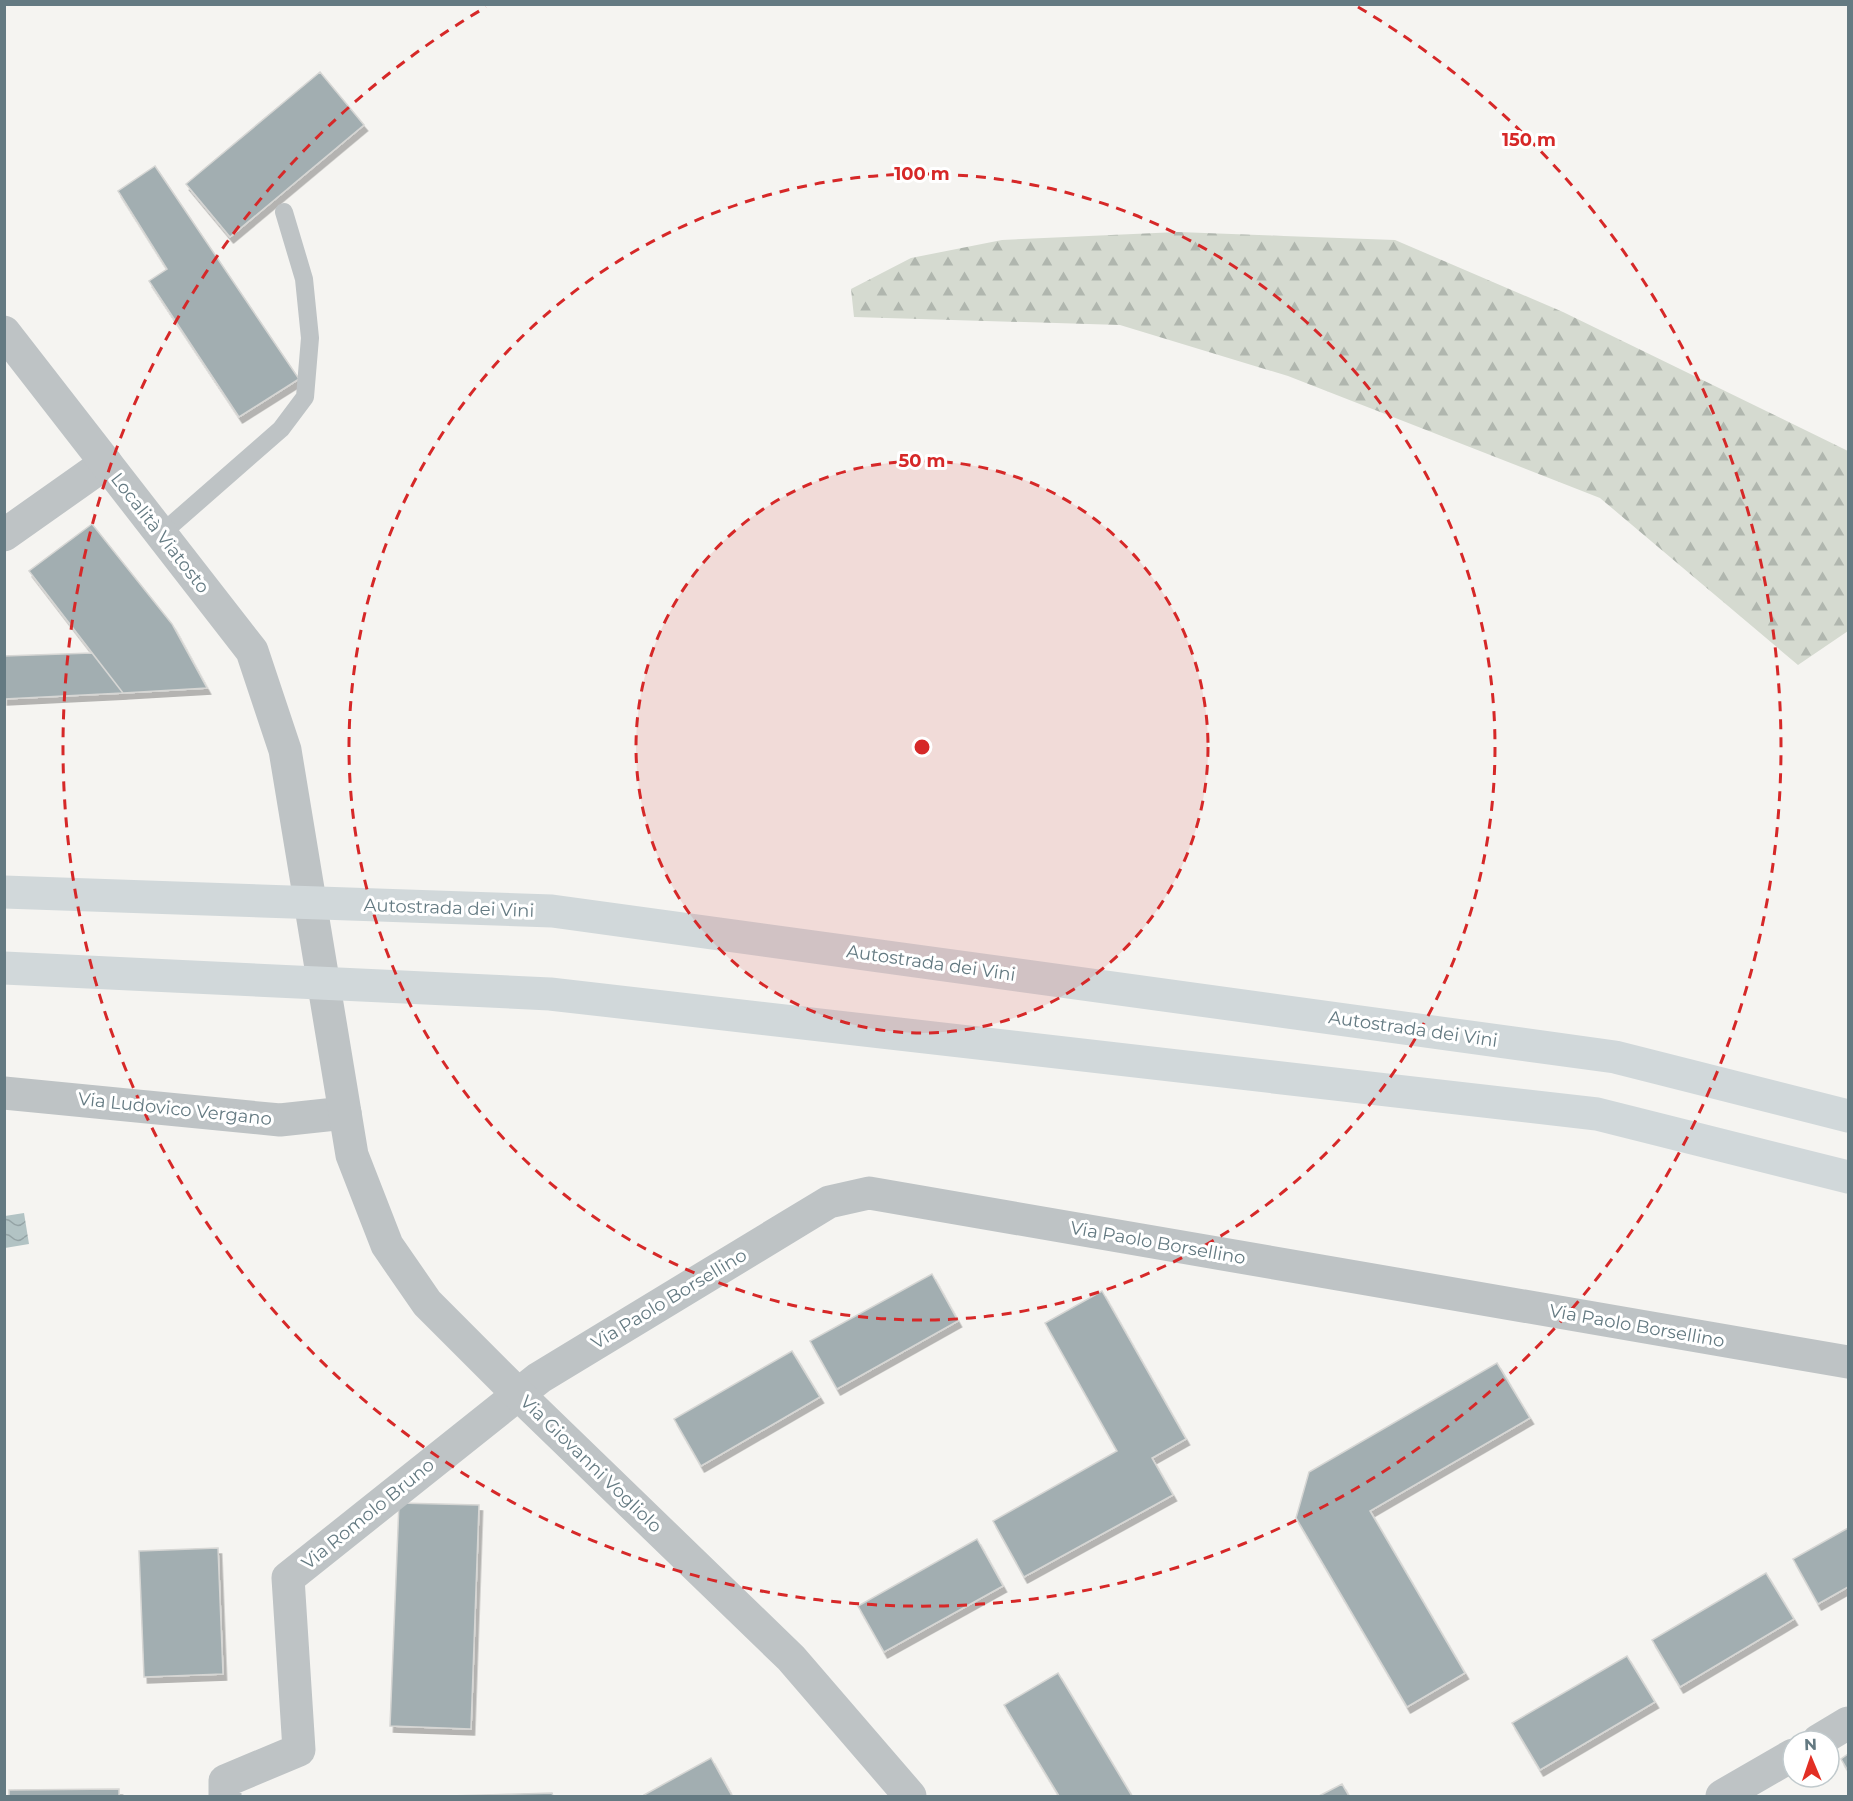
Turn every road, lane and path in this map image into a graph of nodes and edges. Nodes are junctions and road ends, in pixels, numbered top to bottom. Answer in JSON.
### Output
{"nodes":[{"id":1,"x":284,"y":212,"type":"dead end"},
{"id":2,"x":4,"y":332,"type":"edge"},
{"id":3,"x":106,"y":463,"type":"junction"},
{"id":4,"x":161,"y":534,"type":"junction"},
{"id":5,"x":4,"y":535,"type":"edge"},
{"id":6,"x":4,"y":892,"type":"edge"},
{"id":7,"x":4,"y":968,"type":"edge"},
{"id":8,"x":4,"y":1093,"type":"edge"},
{"id":9,"x":343,"y":1102,"type":"junction"},
{"id":10,"x":1848,"y":1116,"type":"edge"},
{"id":11,"x":1848,"y":1177,"type":"edge"},
{"id":12,"x":1848,"y":1362,"type":"edge"},
{"id":13,"x":518,"y":1394,"type":"junction"},
{"id":14,"x":1781,"y":1762,"type":"edge"},
{"id":15,"x":225,"y":1797,"type":"edge"},
{"id":16,"x":910,"y":1797,"type":"edge"},
{"id":17,"x":1722,"y":1797,"type":"edge"}],
"edges":[{"from":1,"to":4,"type":"lane"},
{"from":2,"to":3,"type":"street","name":"Località Viatosto"},
{"from":3,"to":4,"type":"street","name":"Località Viatosto"},
{"from":3,"to":5,"type":"street"},
{"from":4,"to":9,"type":"street","name":"Località Viatosto"},
{"from":6,"to":10,"type":"highway","name":"Autostrada dei Vini"},
{"from":7,"to":11,"type":"highway"},
{"from":8,"to":9,"type":"street","name":"Via Ludovico Vergano"},
{"from":9,"to":13,"type":"street","name":"Via Giovanni Vogliolo"},
{"from":12,"to":13,"type":"street","name":"Via Paolo Borsellino"},
{"from":13,"to":15,"type":"street","name":"Via Romolo Bruno"},
{"from":13,"to":16,"type":"street","name":"Via Giovanni Vogliolo"},
{"from":14,"to":17,"type":"street"}]}
